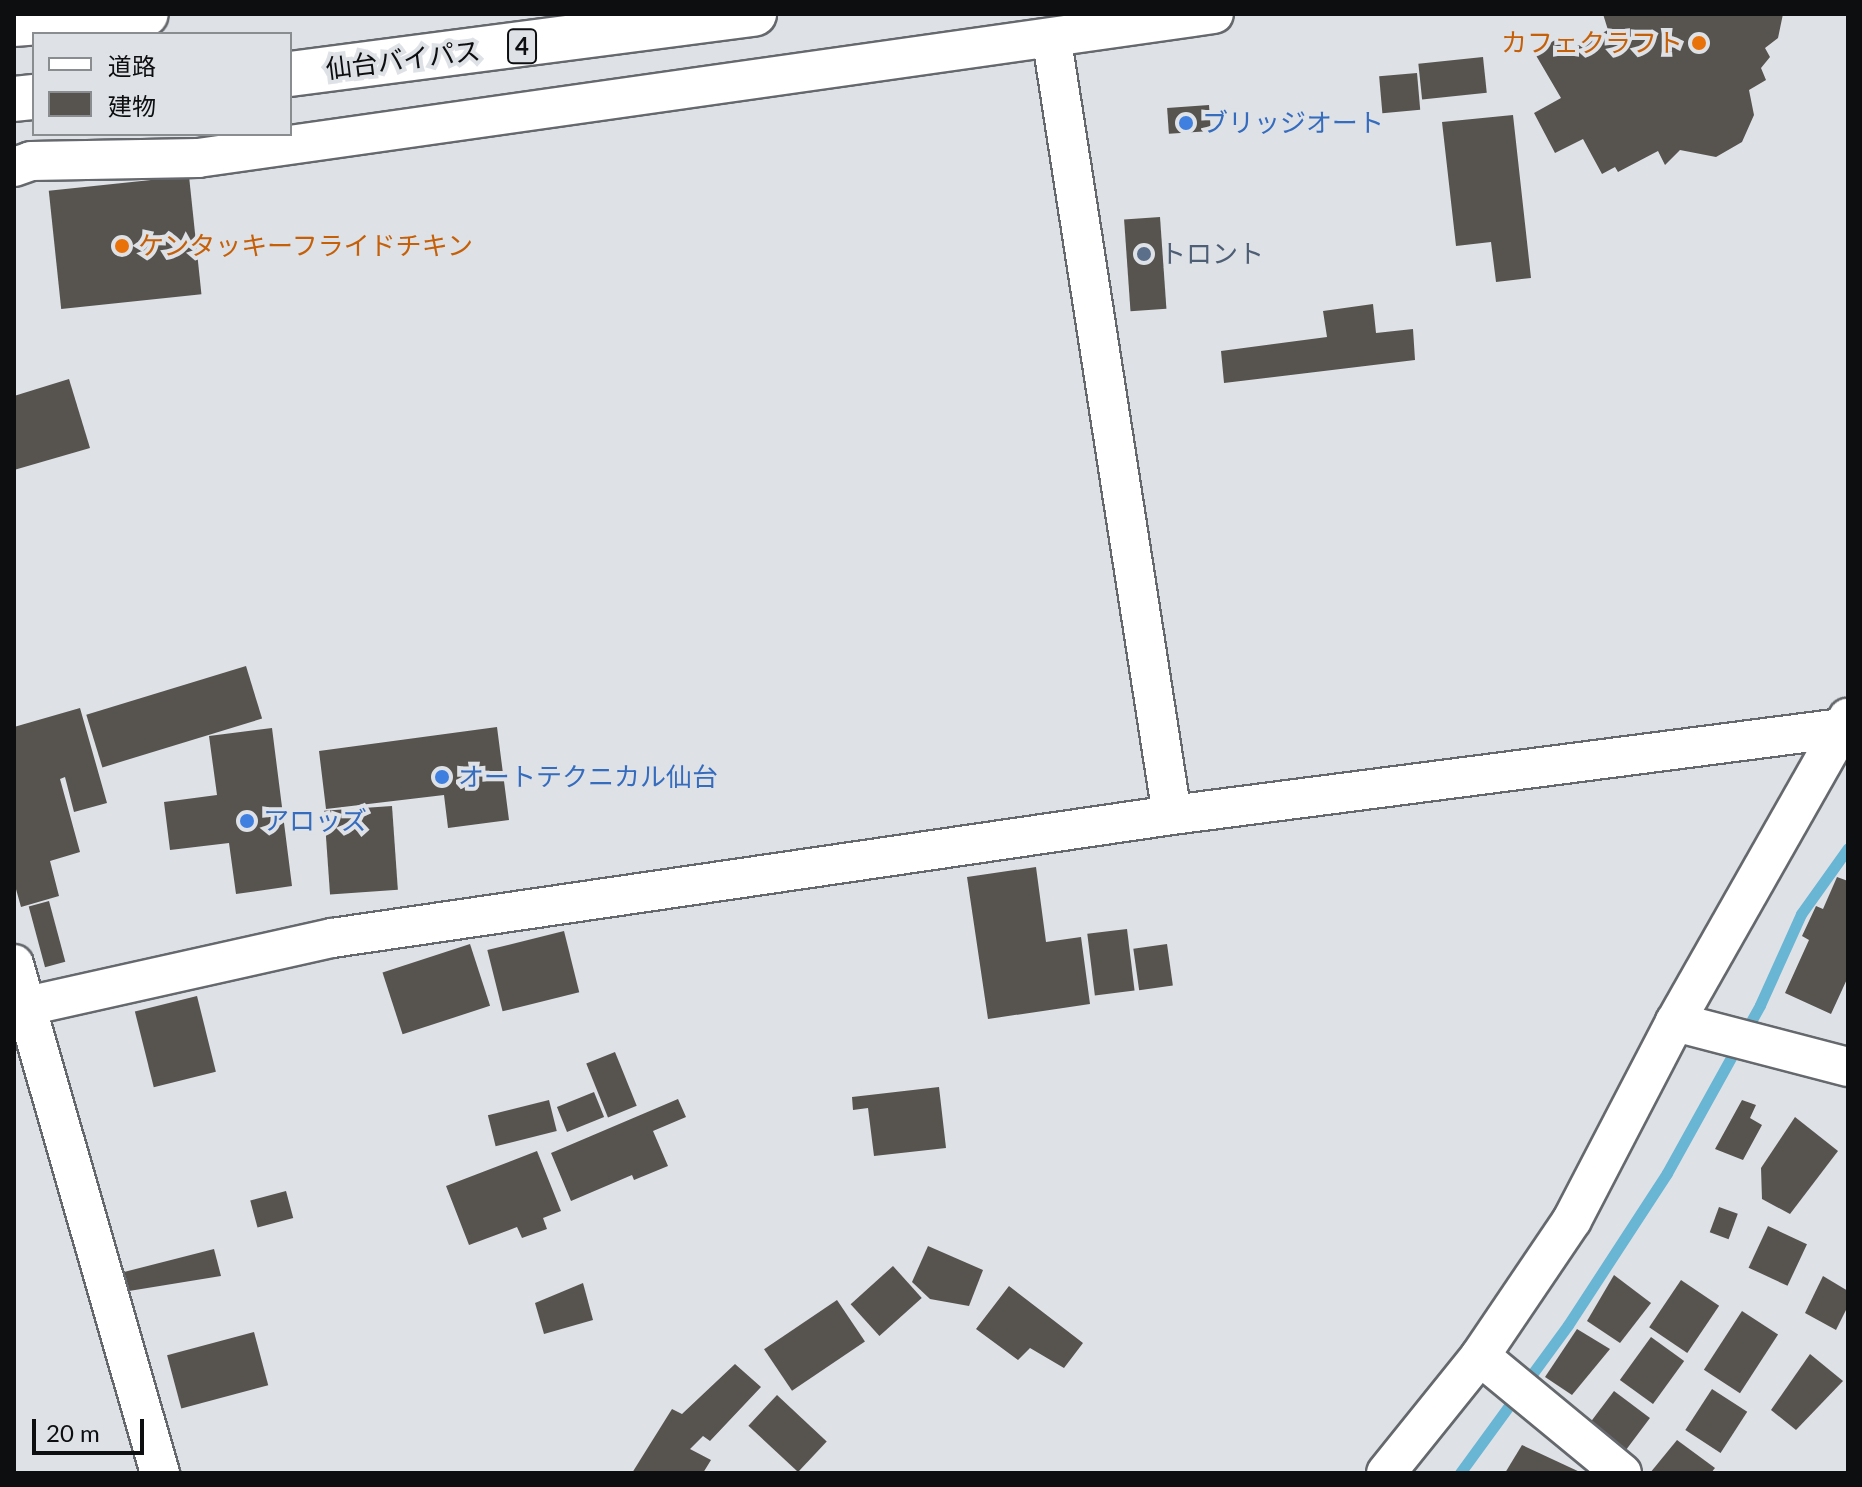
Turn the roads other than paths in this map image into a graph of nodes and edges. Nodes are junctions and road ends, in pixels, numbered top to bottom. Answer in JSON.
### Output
{"nodes":[{"id":1,"x":146,"y":14,"type":"edge"},
{"id":2,"x":754,"y":14,"type":"edge"},
{"id":3,"x":1214,"y":14,"type":"edge"},
{"id":4,"x":14,"y":24,"type":"edge"},
{"id":5,"x":1052,"y":41,"type":"junction"},
{"id":6,"x":292,"y":74,"type":"edge"},
{"id":7,"x":14,"y":167,"type":"edge"},
{"id":8,"x":1845,"y":723,"type":"edge"},
{"id":9,"x":1172,"y":815,"type":"junction"},
{"id":10,"x":14,"y":964,"type":"edge"},
{"id":11,"x":20,"y":1008,"type":"edge"},
{"id":12,"x":1675,"y":1022,"type":"junction"},
{"id":13,"x":1846,"y":1062,"type":"edge"},
{"id":14,"x":1505,"y":1377,"type":"junction"},
{"id":15,"x":160,"y":1473,"type":"edge"},
{"id":16,"x":1386,"y":1473,"type":"edge"},
{"id":17,"x":1622,"y":1473,"type":"edge"}],
"edges":[{"from":1,"to":4,"type":"highway"},
{"from":2,"to":6,"type":"highway","name":"仙台バイパス","number":"4"},
{"from":3,"to":5,"type":"street"},
{"from":5,"to":7,"type":"street"},
{"from":5,"to":9,"type":"street"},
{"from":8,"to":9,"type":"street"},
{"from":8,"to":12,"type":"street"},
{"from":9,"to":11,"type":"street"},
{"from":10,"to":11,"type":"street"},
{"from":11,"to":15,"type":"street"},
{"from":12,"to":13,"type":"street"},
{"from":12,"to":14,"type":"street"},
{"from":14,"to":16,"type":"street"},
{"from":14,"to":17,"type":"street"}]}
